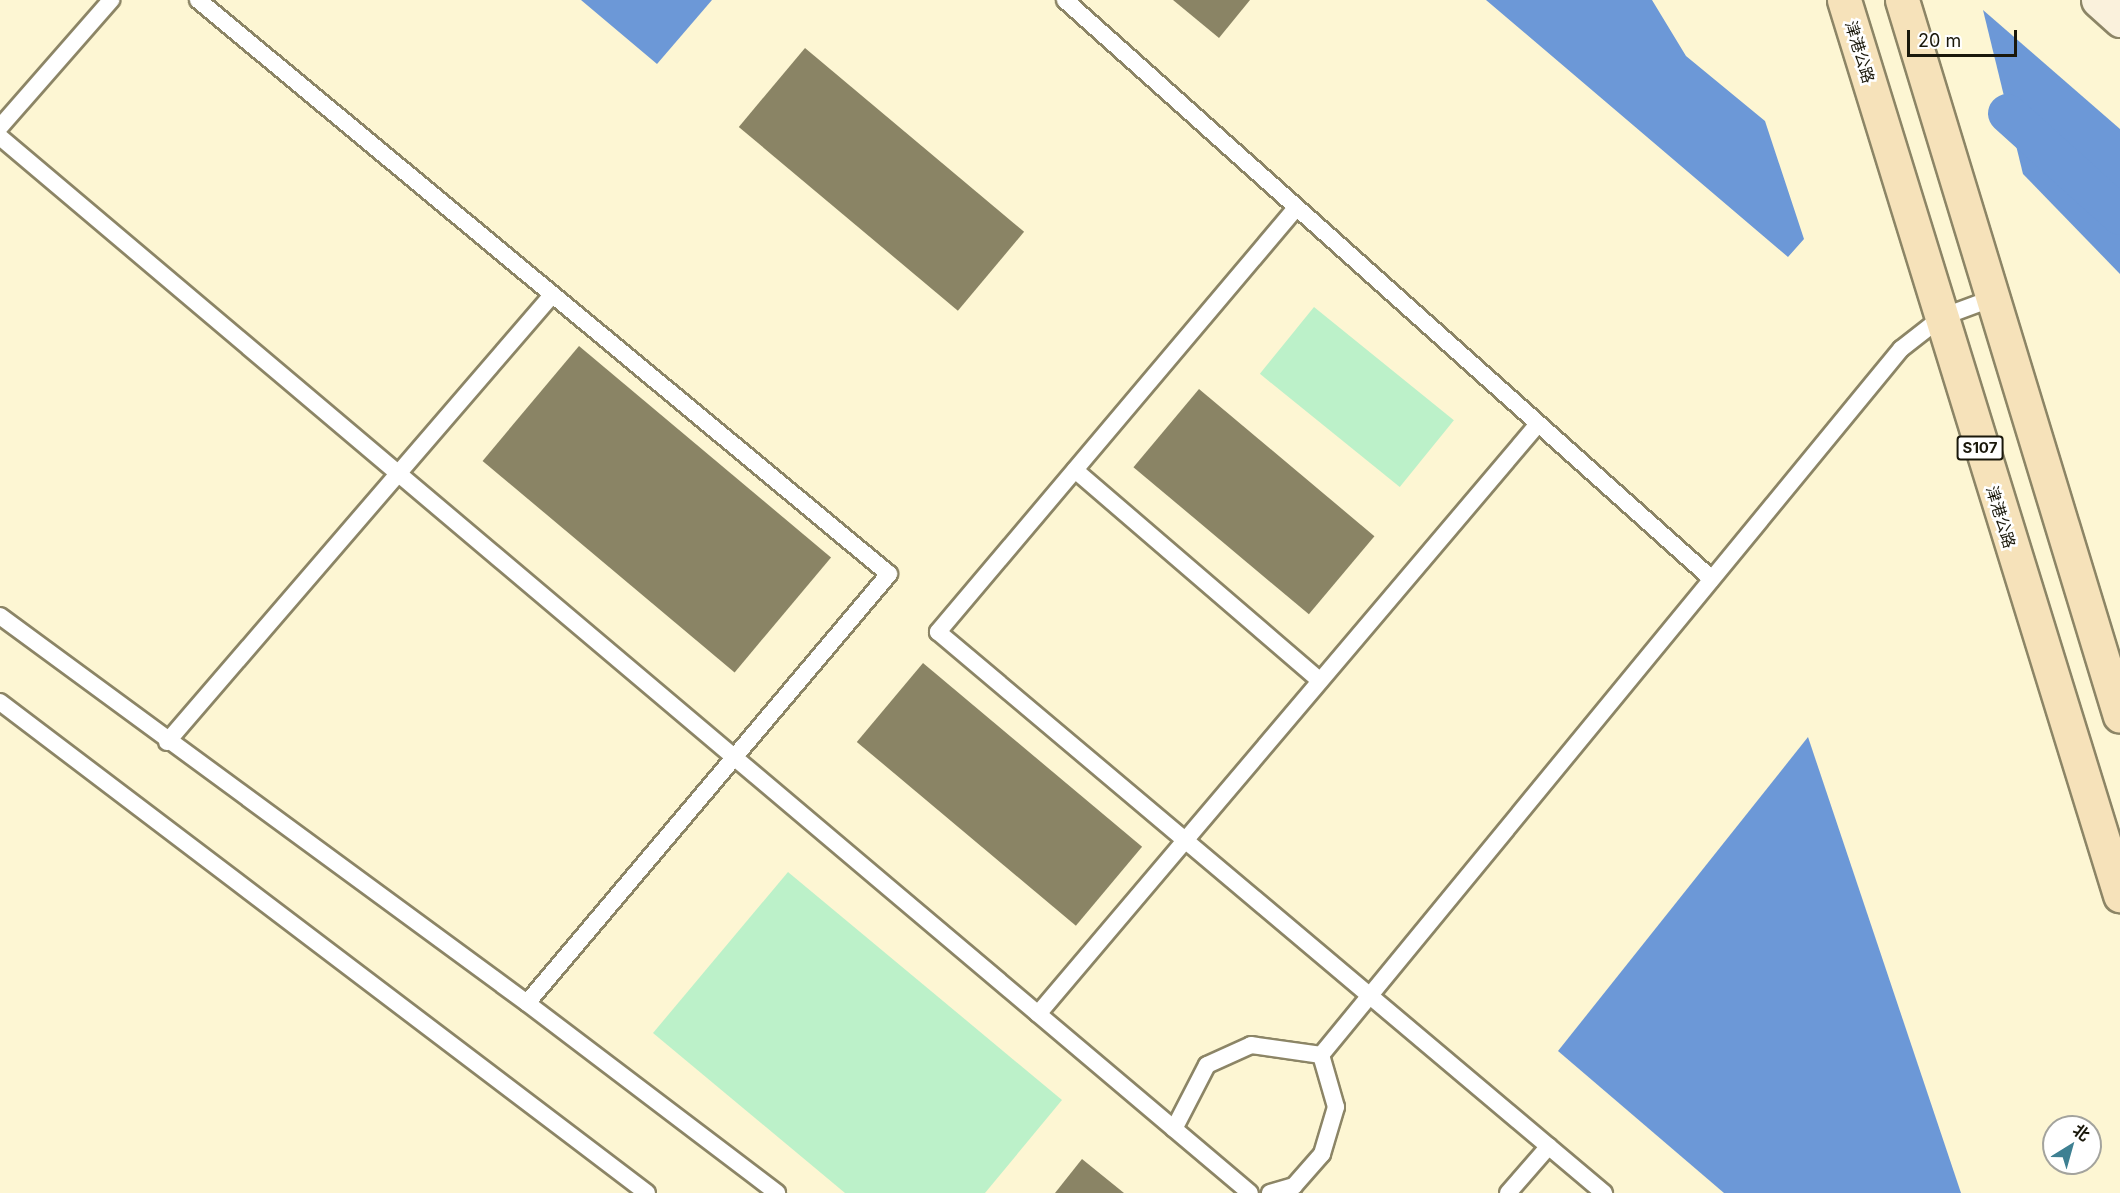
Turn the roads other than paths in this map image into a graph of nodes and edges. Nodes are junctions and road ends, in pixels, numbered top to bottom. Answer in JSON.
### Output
{"nodes":[{"id":1,"x":111,"y":0,"type":"edge"},
{"id":2,"x":198,"y":0,"type":"edge"},
{"id":3,"x":1065,"y":0,"type":"edge"},
{"id":4,"x":1844,"y":0,"type":"edge"},
{"id":5,"x":1902,"y":0,"type":"edge"},
{"id":6,"x":2098,"y":0,"type":"edge"},
{"id":7,"x":2120,"y":20,"type":"edge"},
{"id":8,"x":0,"y":127,"type":"edge"},
{"id":9,"x":0,"y":137,"type":"edge"},
{"id":10,"x":1296,"y":208,"type":"junction"},
{"id":11,"x":552,"y":295,"type":"junction"},
{"id":12,"x":1992,"y":298,"type":"junction"},
{"id":13,"x":1942,"y":317,"type":"junction"},
{"id":14,"x":1538,"y":424,"type":"junction"},
{"id":15,"x":1074,"y":470,"type":"junction"},
{"id":16,"x":398,"y":474,"type":"junction"},
{"id":17,"x":1712,"y":579,"type":"junction"},
{"id":18,"x":0,"y":616,"type":"edge"},
{"id":19,"x":1320,"y":681,"type":"junction"},
{"id":20,"x":0,"y":702,"type":"edge"},
{"id":21,"x":2120,"y":716,"type":"edge"},
{"id":22,"x":167,"y":742,"type":"junction"},
{"id":23,"x":734,"y":757,"type":"junction"},
{"id":24,"x":1185,"y":840,"type":"junction"},
{"id":25,"x":2120,"y":895,"type":"edge"},
{"id":26,"x":1370,"y":996,"type":"junction"},
{"id":27,"x":527,"y":1003,"type":"junction"},
{"id":28,"x":1038,"y":1014,"type":"junction"},
{"id":29,"x":1322,"y":1055,"type":"junction"},
{"id":30,"x":1174,"y":1129,"type":"junction"},
{"id":31,"x":1549,"y":1146,"type":"junction"},
{"id":32,"x":647,"y":1193,"type":"edge"},
{"id":33,"x":777,"y":1193,"type":"edge"},
{"id":34,"x":1250,"y":1193,"type":"edge"},
{"id":35,"x":1270,"y":1193,"type":"edge"},
{"id":36,"x":1508,"y":1193,"type":"edge"},
{"id":37,"x":1605,"y":1193,"type":"edge"}],
"edges":[{"from":1,"to":8,"type":"lane"},
{"from":2,"to":11,"type":"lane"},
{"from":3,"to":10,"type":"lane"},
{"from":4,"to":13,"type":"main road","name":"津港公路","number":"S107"},
{"from":5,"to":12,"type":"main road"},
{"from":6,"to":7,"type":"street"},
{"from":9,"to":16,"type":"lane"},
{"from":10,"to":14,"type":"lane"},
{"from":10,"to":15,"type":"lane"},
{"from":11,"to":16,"type":"lane"},
{"from":11,"to":23,"type":"lane"},
{"from":12,"to":13,"type":"lane"},
{"from":12,"to":21,"type":"main road"},
{"from":13,"to":17,"type":"lane"},
{"from":13,"to":25,"type":"main road","name":"津港公路","number":"S107"},
{"from":14,"to":17,"type":"lane"},
{"from":14,"to":19,"type":"lane"},
{"from":15,"to":19,"type":"lane"},
{"from":15,"to":24,"type":"lane"},
{"from":16,"to":22,"type":"lane"},
{"from":16,"to":23,"type":"lane"},
{"from":17,"to":26,"type":"lane"},
{"from":18,"to":22,"type":"lane"},
{"from":19,"to":24,"type":"lane"},
{"from":20,"to":32,"type":"lane"},
{"from":22,"to":27,"type":"lane"},
{"from":23,"to":27,"type":"lane"},
{"from":23,"to":28,"type":"lane"},
{"from":24,"to":26,"type":"lane"},
{"from":24,"to":28,"type":"lane"},
{"from":26,"to":29,"type":"lane"},
{"from":26,"to":31,"type":"lane"},
{"from":27,"to":33,"type":"lane"},
{"from":28,"to":30,"type":"lane"},
{"from":29,"to":30,"type":"lane"},
{"from":29,"to":35,"type":"lane"},
{"from":30,"to":34,"type":"lane"},
{"from":31,"to":36,"type":"lane"},
{"from":31,"to":37,"type":"lane"}]}
